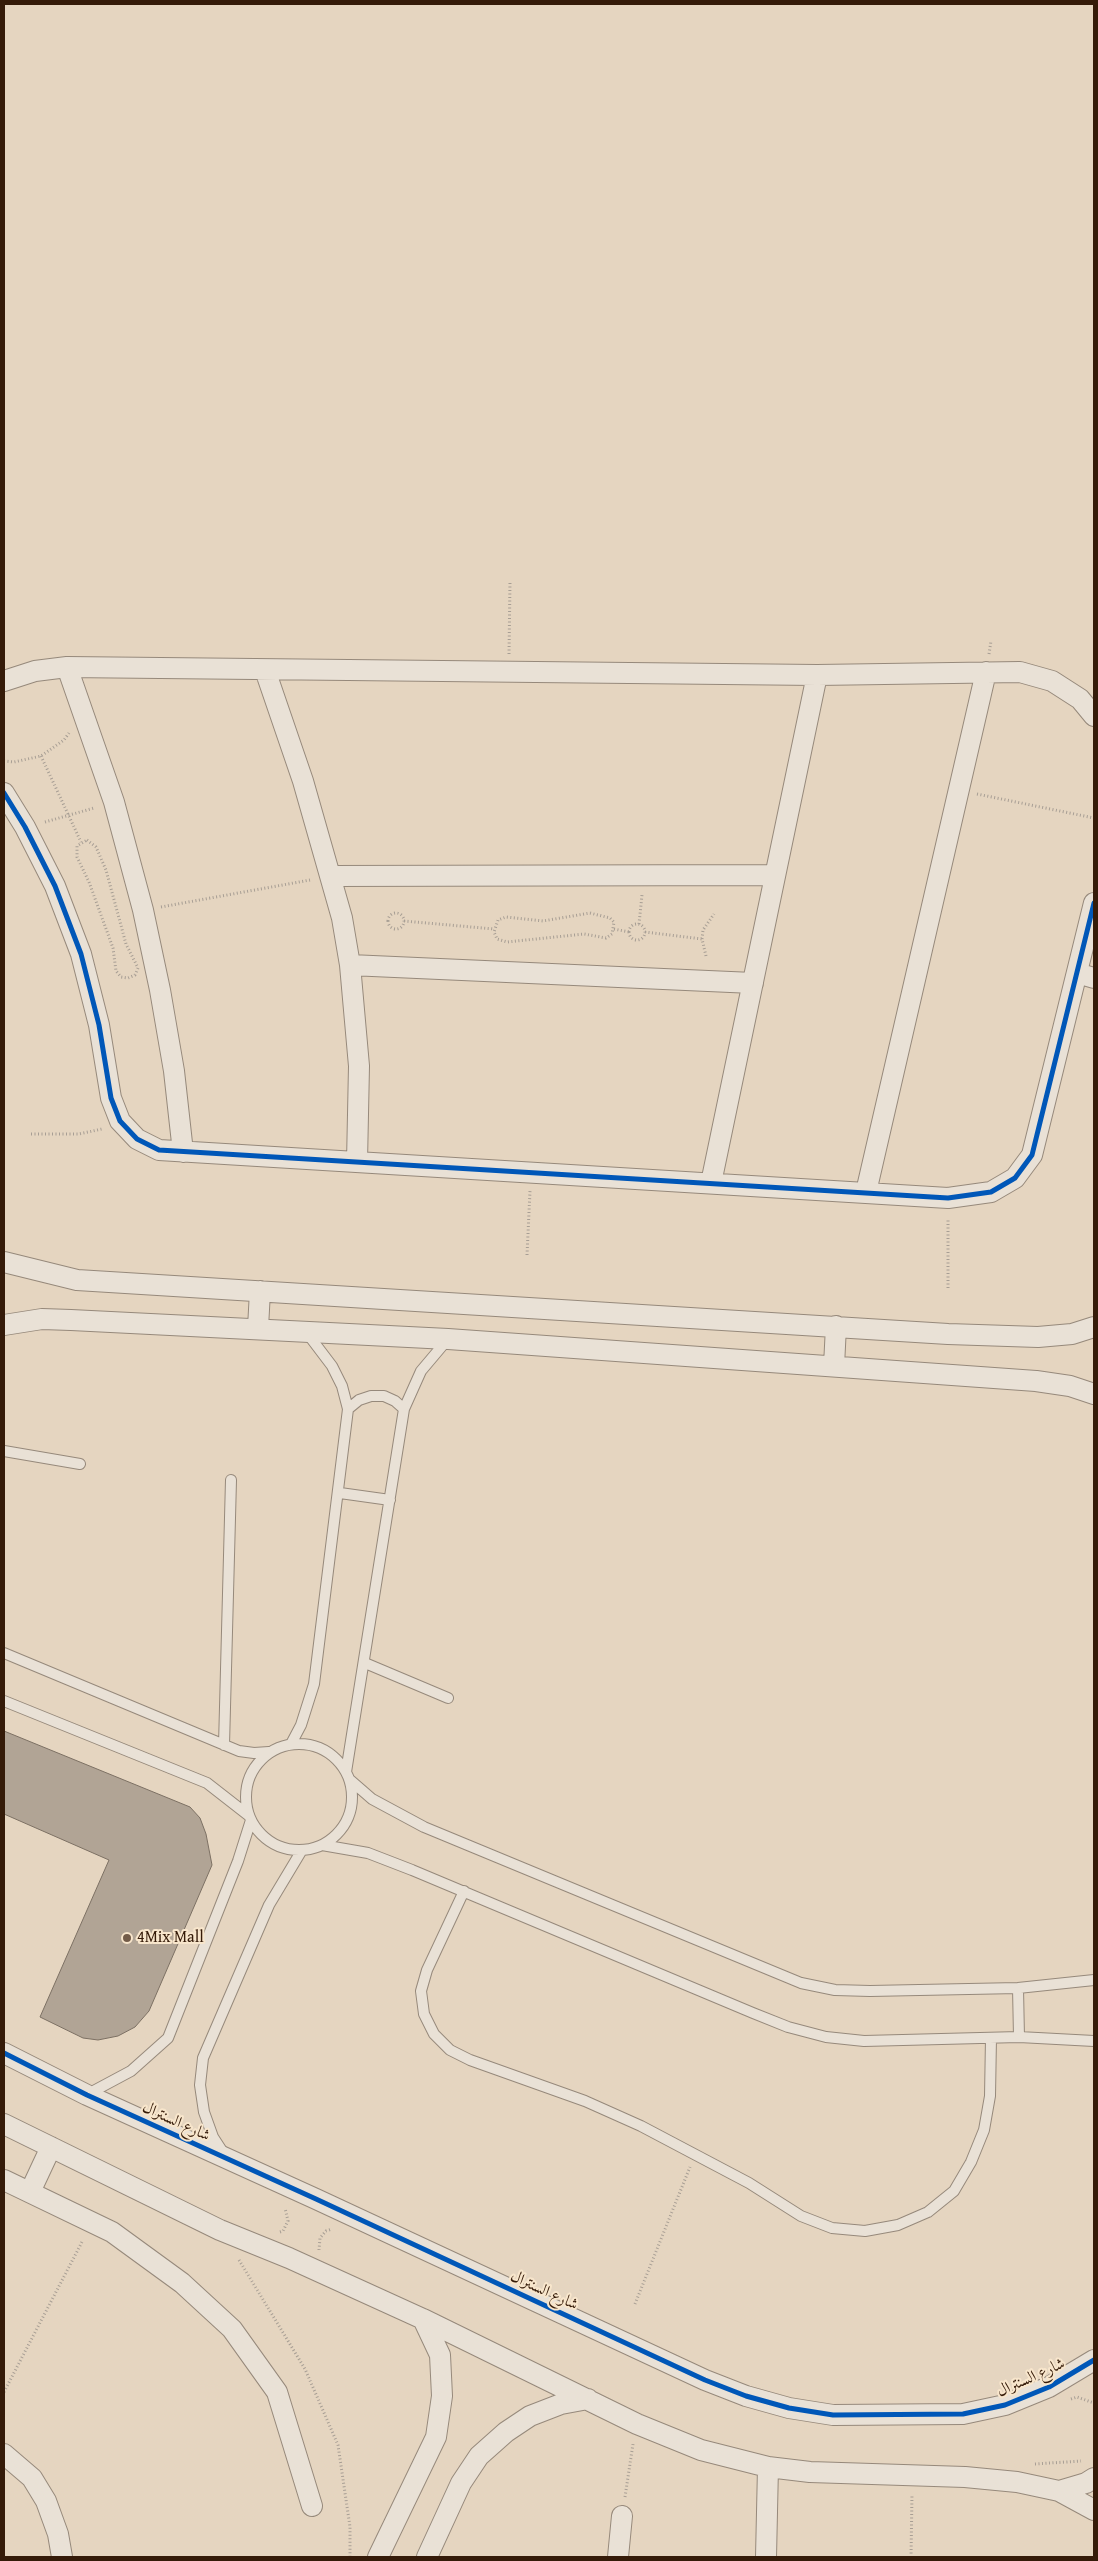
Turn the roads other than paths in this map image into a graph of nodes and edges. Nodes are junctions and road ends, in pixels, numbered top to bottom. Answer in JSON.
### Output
{"nodes":[{"id":1,"x":67,"y":668,"type":"junction"},
{"id":2,"x":265,"y":670,"type":"junction"},
{"id":3,"x":986,"y":672,"type":"junction"},
{"id":4,"x":817,"y":675,"type":"junction"},
{"id":5,"x":4,"y":681,"type":"edge"},
{"id":6,"x":1094,"y":716,"type":"edge"},
{"id":7,"x":4,"y":793,"type":"edge"},
{"id":8,"x":775,"y":875,"type":"junction"},
{"id":9,"x":332,"y":876,"type":"junction"},
{"id":10,"x":1094,"y":903,"type":"edge"},
{"id":11,"x":1091,"y":932,"type":"edge"},
{"id":12,"x":350,"y":966,"type":"junction"},
{"id":13,"x":1086,"y":976,"type":"edge"},
{"id":14,"x":752,"y":983,"type":"junction"},
{"id":15,"x":183,"y":1152,"type":"junction"},
{"id":16,"x":357,"y":1162,"type":"junction"},
{"id":17,"x":711,"y":1183,"type":"junction"},
{"id":18,"x":866,"y":1192,"type":"junction"},
{"id":19,"x":4,"y":1262,"type":"edge"},
{"id":20,"x":260,"y":1291,"type":"junction"},
{"id":21,"x":4,"y":1325,"type":"edge"},
{"id":22,"x":836,"y":1326,"type":"junction"},
{"id":23,"x":1094,"y":1327,"type":"edge"},
{"id":24,"x":258,"y":1328,"type":"junction"},
{"id":25,"x":305,"y":1331,"type":"junction"},
{"id":26,"x":448,"y":1339,"type":"junction"},
{"id":27,"x":834,"y":1366,"type":"junction"},
{"id":28,"x":1094,"y":1394,"type":"edge"},
{"id":29,"x":348,"y":1410,"type":"junction"},
{"id":30,"x":404,"y":1410,"type":"junction"},
{"id":31,"x":4,"y":1451,"type":"edge"},
{"id":32,"x":80,"y":1464,"type":"dead end"},
{"id":33,"x":231,"y":1480,"type":"dead end"},
{"id":34,"x":340,"y":1493,"type":"junction"},
{"id":35,"x":390,"y":1500,"type":"junction"},
{"id":36,"x":4,"y":1653,"type":"edge"},
{"id":37,"x":365,"y":1663,"type":"junction"},
{"id":38,"x":448,"y":1698,"type":"dead end"},
{"id":39,"x":4,"y":1701,"type":"edge"},
{"id":40,"x":224,"y":1744,"type":"junction"},
{"id":41,"x":290,"y":1744,"type":"junction"},
{"id":42,"x":270,"y":1752,"type":"junction"},
{"id":43,"x":348,"y":1776,"type":"junction"},
{"id":44,"x":250,"y":1818,"type":"junction"},
{"id":45,"x":322,"y":1845,"type":"junction"},
{"id":46,"x":302,"y":1850,"type":"junction"},
{"id":47,"x":464,"y":1891,"type":"junction"},
{"id":48,"x":1094,"y":1980,"type":"edge"},
{"id":49,"x":1018,"y":1988,"type":"junction"},
{"id":50,"x":991,"y":2038,"type":"junction"},
{"id":51,"x":1019,"y":2038,"type":"junction"},
{"id":52,"x":1094,"y":2041,"type":"edge"},
{"id":53,"x":4,"y":2053,"type":"edge"},
{"id":54,"x":87,"y":2094,"type":"junction"},
{"id":55,"x":4,"y":2124,"type":"edge"},
{"id":56,"x":51,"y":2146,"type":"junction"},
{"id":57,"x":227,"y":2159,"type":"junction"},
{"id":58,"x":4,"y":2180,"type":"edge"},
{"id":59,"x":30,"y":2192,"type":"junction"},
{"id":60,"x":422,"y":2320,"type":"junction"},
{"id":61,"x":1092,"y":2366,"type":"edge"},
{"id":62,"x":588,"y":2400,"type":"junction"},
{"id":63,"x":4,"y":2454,"type":"edge"},
{"id":64,"x":768,"y":2467,"type":"junction"},
{"id":65,"x":1094,"y":2478,"type":"edge"},
{"id":66,"x":1059,"y":2491,"type":"junction"},
{"id":67,"x":312,"y":2506,"type":"dead end"},
{"id":68,"x":1094,"y":2510,"type":"edge"},
{"id":69,"x":622,"y":2516,"type":"road end"},
{"id":70,"x":62,"y":2557,"type":"edge"},
{"id":71,"x":378,"y":2557,"type":"edge"},
{"id":72,"x":427,"y":2557,"type":"edge"},
{"id":73,"x":618,"y":2557,"type":"edge"},
{"id":74,"x":766,"y":2557,"type":"edge"}],
"edges":[{"from":1,"to":2,"type":"street"},
{"from":1,"to":5,"type":"street"},
{"from":1,"to":15,"type":"street"},
{"from":2,"to":4,"type":"street"},
{"from":2,"to":9,"type":"street"},
{"from":3,"to":4,"type":"street"},
{"from":3,"to":6,"type":"street"},
{"from":3,"to":18,"type":"street"},
{"from":4,"to":8,"type":"street"},
{"from":7,"to":15,"type":"street"},
{"from":8,"to":9,"type":"street"},
{"from":8,"to":14,"type":"street"},
{"from":9,"to":12,"type":"street"},
{"from":10,"to":11,"type":"street"},
{"from":11,"to":13,"type":"street"},
{"from":12,"to":14,"type":"street"},
{"from":12,"to":16,"type":"street"},
{"from":13,"to":18,"type":"street"},
{"from":14,"to":17,"type":"street"},
{"from":15,"to":16,"type":"street"},
{"from":16,"to":17,"type":"street"},
{"from":17,"to":18,"type":"street"},
{"from":19,"to":20,"type":"street"},
{"from":20,"to":22,"type":"street"},
{"from":20,"to":24,"type":"street"},
{"from":21,"to":24,"type":"street"},
{"from":22,"to":23,"type":"street"},
{"from":22,"to":27,"type":"street"},
{"from":24,"to":25,"type":"street"},
{"from":25,"to":26,"type":"street"},
{"from":25,"to":29,"type":"lane"},
{"from":26,"to":27,"type":"street"},
{"from":26,"to":30,"type":"lane"},
{"from":27,"to":28,"type":"street"},
{"from":29,"to":30,"type":"lane"},
{"from":29,"to":34,"type":"lane"},
{"from":30,"to":35,"type":"lane"},
{"from":31,"to":32,"type":"lane"},
{"from":33,"to":40,"type":"lane"},
{"from":34,"to":35,"type":"lane"},
{"from":34,"to":41,"type":"lane"},
{"from":35,"to":37,"type":"lane"},
{"from":36,"to":40,"type":"lane"},
{"from":37,"to":38,"type":"lane"},
{"from":37,"to":43,"type":"lane"},
{"from":39,"to":44,"type":"lane"},
{"from":40,"to":42,"type":"lane"},
{"from":41,"to":42,"type":"lane"},
{"from":41,"to":43,"type":"lane"},
{"from":42,"to":44,"type":"lane"},
{"from":43,"to":45,"type":"lane"},
{"from":43,"to":49,"type":"lane"},
{"from":44,"to":46,"type":"lane"},
{"from":44,"to":54,"type":"lane"},
{"from":45,"to":46,"type":"lane"},
{"from":45,"to":47,"type":"lane"},
{"from":46,"to":57,"type":"lane"},
{"from":47,"to":50,"type":"lane"},
{"from":47,"to":50,"type":"lane"},
{"from":48,"to":49,"type":"lane"},
{"from":49,"to":51,"type":"lane"},
{"from":50,"to":51,"type":"lane"},
{"from":51,"to":52,"type":"lane"},
{"from":53,"to":54,"type":"street","name":"شارع السنترال"},
{"from":54,"to":57,"type":"street","name":"شارع السنترال"},
{"from":55,"to":56,"type":"street"},
{"from":56,"to":59,"type":"street"},
{"from":56,"to":60,"type":"street"},
{"from":57,"to":61,"type":"street","name":"شارع السنترال"},
{"from":58,"to":59,"type":"street"},
{"from":59,"to":67,"type":"street"},
{"from":60,"to":62,"type":"street"},
{"from":60,"to":71,"type":"street"},
{"from":62,"to":64,"type":"street"},
{"from":62,"to":72,"type":"street"},
{"from":63,"to":70,"type":"street"},
{"from":64,"to":66,"type":"street"},
{"from":64,"to":74,"type":"street"},
{"from":65,"to":66,"type":"street"},
{"from":66,"to":68,"type":"street"},
{"from":69,"to":73,"type":"street"}]}
